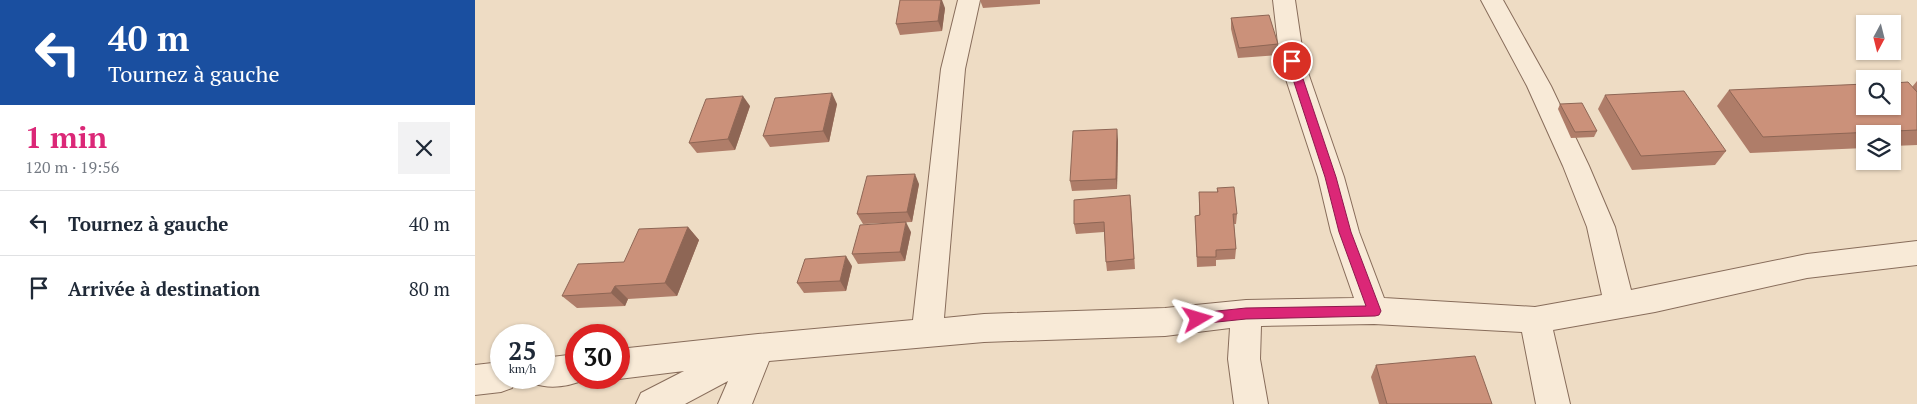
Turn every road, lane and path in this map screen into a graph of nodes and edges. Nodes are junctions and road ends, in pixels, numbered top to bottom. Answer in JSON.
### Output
{"nodes":[{"id":1,"x":969,"y":0,"type":"edge"},
{"id":2,"x":1284,"y":0,"type":"edge"},
{"id":3,"x":1492,"y":0,"type":"edge"},
{"id":4,"x":1917,"y":253,"type":"edge"},
{"id":5,"x":1620,"y":306,"type":"junction"},
{"id":6,"x":1375,"y":311,"type":"junction"},
{"id":7,"x":1246,"y":313,"type":"junction"},
{"id":8,"x":1535,"y":320,"type":"junction"},
{"id":9,"x":927,"y":334,"type":"junction"},
{"id":10,"x":758,"y":348,"type":"junction"},
{"id":11,"x":630,"y":363,"type":"edge"},
{"id":12,"x":490,"y":379,"type":"edge"},
{"id":13,"x":475,"y":380,"type":"edge"},
{"id":14,"x":653,"y":404,"type":"edge"},
{"id":15,"x":735,"y":404,"type":"edge"},
{"id":16,"x":1251,"y":404,"type":"edge"},
{"id":17,"x":1553,"y":404,"type":"edge"}],
"edges":[{"from":1,"to":9,"type":"street"},
{"from":2,"to":6,"type":"street"},
{"from":3,"to":5,"type":"street"},
{"from":4,"to":5,"type":"street"},
{"from":5,"to":8,"type":"street"},
{"from":6,"to":7,"type":"street"},
{"from":6,"to":8,"type":"street"},
{"from":7,"to":9,"type":"street"},
{"from":7,"to":16,"type":"street"},
{"from":8,"to":17,"type":"street"},
{"from":9,"to":10,"type":"street"},
{"from":10,"to":11,"type":"street"},
{"from":10,"to":14,"type":"street"},
{"from":10,"to":15,"type":"street"},
{"from":12,"to":13,"type":"street"}]}
